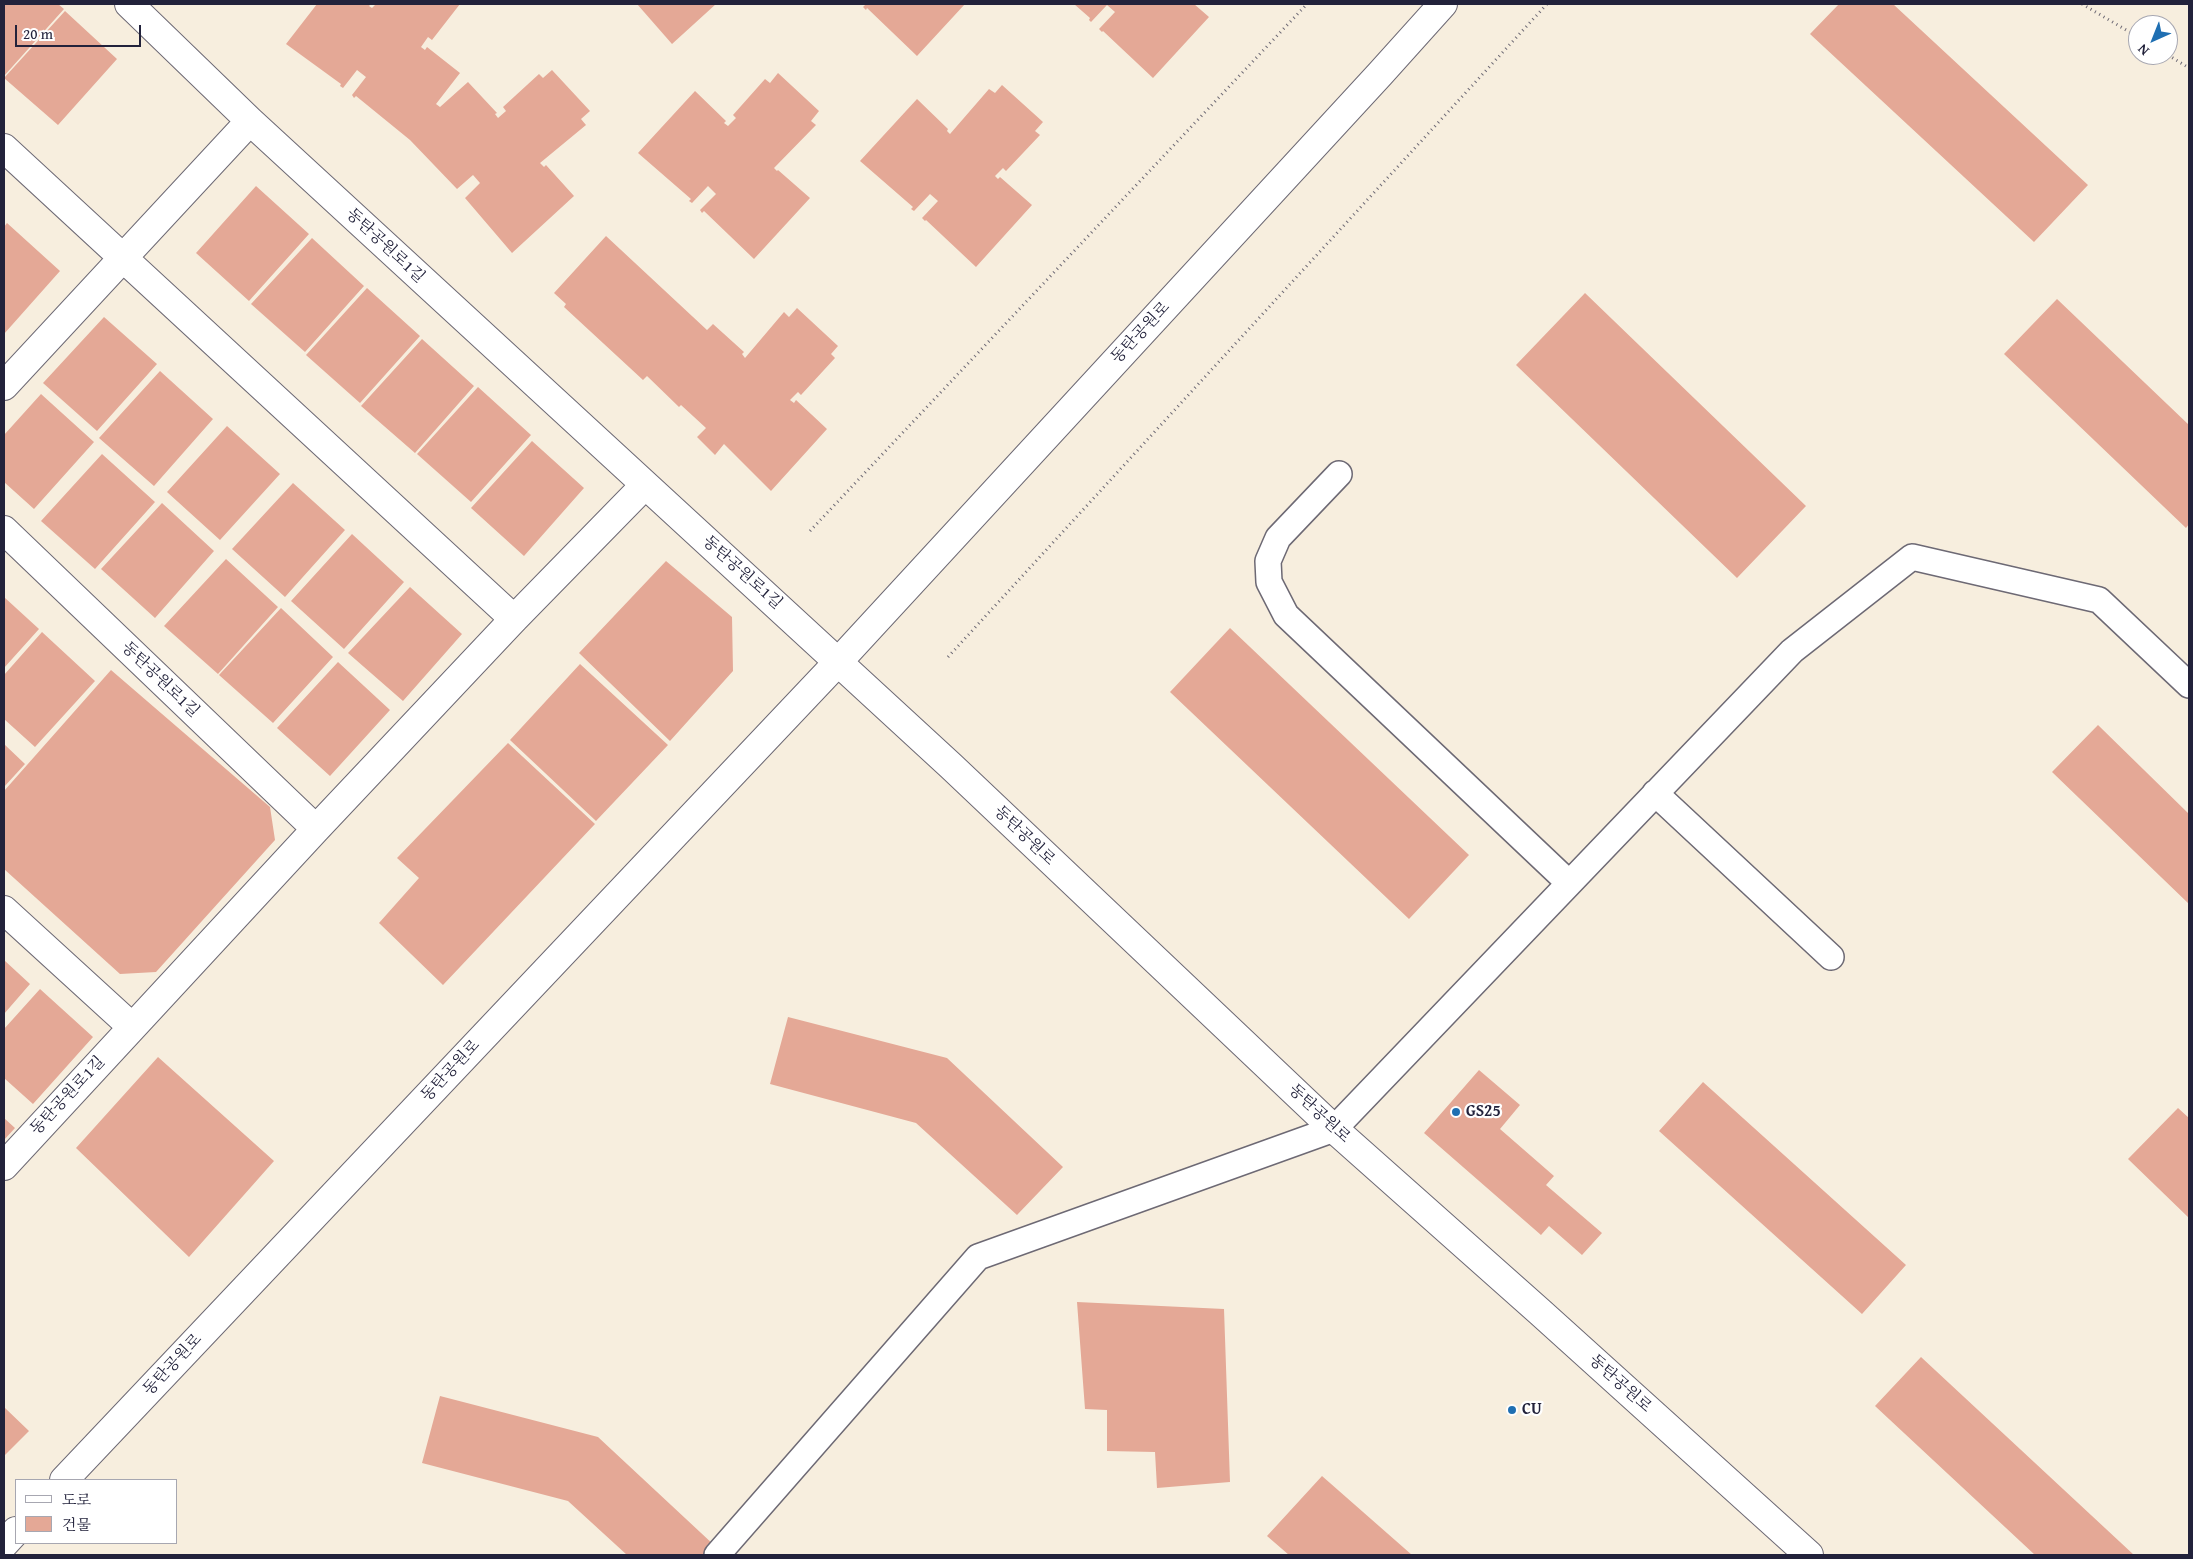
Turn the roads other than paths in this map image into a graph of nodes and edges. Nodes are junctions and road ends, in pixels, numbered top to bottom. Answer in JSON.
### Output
{"nodes":[{"id":1,"x":129,"y":4,"type":"edge"},
{"id":2,"x":1419,"y":4,"type":"edge"},
{"id":3,"x":1442,"y":4,"type":"edge"},
{"id":4,"x":1380,"y":74,"type":"junction"},
{"id":5,"x":250,"y":121,"type":"junction"},
{"id":6,"x":4,"y":148,"type":"edge"},
{"id":7,"x":122,"y":260,"type":"junction"},
{"id":8,"x":4,"y":386,"type":"edge"},
{"id":9,"x":1339,"y":474,"type":"dead end"},
{"id":10,"x":645,"y":485,"type":"junction"},
{"id":11,"x":4,"y":530,"type":"edge"},
{"id":12,"x":514,"y":619,"type":"junction"},
{"id":13,"x":839,"y":661,"type":"junction"},
{"id":14,"x":2189,"y":685,"type":"edge"},
{"id":15,"x":1655,"y":793,"type":"junction"},
{"id":16,"x":316,"y":829,"type":"junction"},
{"id":17,"x":1569,"y":883,"type":"junction"},
{"id":18,"x":4,"y":910,"type":"edge"},
{"id":19,"x":1831,"y":957,"type":"dead end"},
{"id":20,"x":132,"y":1027,"type":"junction"},
{"id":21,"x":1334,"y":1129,"type":"junction"},
{"id":22,"x":4,"y":1166,"type":"edge"},
{"id":23,"x":65,"y":1479,"type":"edge"},
{"id":24,"x":15,"y":1532,"type":"edge"},
{"id":25,"x":4,"y":1544,"type":"edge"},
{"id":26,"x":717,"y":1555,"type":"edge"},
{"id":27,"x":1809,"y":1555,"type":"edge"}],
"edges":[{"from":1,"to":5,"type":"street","name":"동탄공원로1길"},
{"from":2,"to":4,"type":"street"},
{"from":3,"to":4,"type":"street","name":"동탄공원로"},
{"from":4,"to":13,"type":"street","name":"동탄공원로"},
{"from":5,"to":7,"type":"street"},
{"from":5,"to":10,"type":"street","name":"동탄공원로1길"},
{"from":6,"to":7,"type":"street"},
{"from":7,"to":8,"type":"street"},
{"from":7,"to":12,"type":"street"},
{"from":9,"to":17,"type":"lane"},
{"from":10,"to":12,"type":"street","name":"동탄공원로1길"},
{"from":10,"to":13,"type":"street","name":"동탄공원로1길"},
{"from":11,"to":16,"type":"street","name":"동탄공원로1길"},
{"from":12,"to":16,"type":"street","name":"동탄공원로1길"},
{"from":13,"to":21,"type":"street","name":"동탄공원로"},
{"from":13,"to":23,"type":"street","name":"동탄공원로"},
{"from":14,"to":15,"type":"lane"},
{"from":15,"to":17,"type":"lane"},
{"from":15,"to":19,"type":"lane"},
{"from":16,"to":20,"type":"street","name":"동탄공원로1길"},
{"from":17,"to":21,"type":"lane"},
{"from":18,"to":20,"type":"street"},
{"from":20,"to":22,"type":"street","name":"동탄공원로1길"},
{"from":21,"to":26,"type":"lane"},
{"from":21,"to":27,"type":"street","name":"동탄공원로"},
{"from":24,"to":25,"type":"street"}]}
